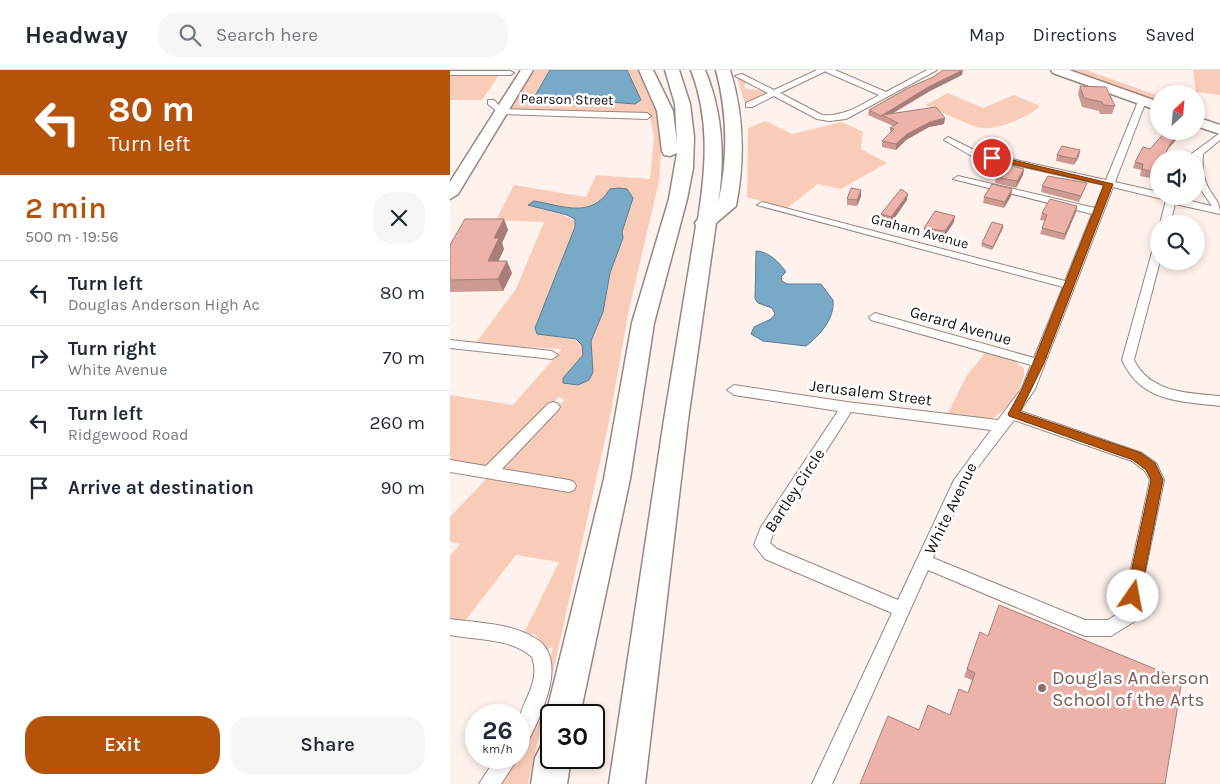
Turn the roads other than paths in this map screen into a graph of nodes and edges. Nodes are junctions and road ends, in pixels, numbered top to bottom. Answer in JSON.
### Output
{"nodes":[{"id":1,"x":527,"y":70,"type":"edge"},
{"id":2,"x":646,"y":70,"type":"edge"},
{"id":3,"x":672,"y":70,"type":"edge"},
{"id":4,"x":698,"y":70,"type":"edge"},
{"id":5,"x":823,"y":70,"type":"edge"},
{"id":6,"x":829,"y":70,"type":"edge"},
{"id":7,"x":933,"y":70,"type":"edge"},
{"id":8,"x":1057,"y":70,"type":"edge"},
{"id":9,"x":1095,"y":70,"type":"edge"},
{"id":10,"x":511,"y":71,"type":"edge"},
{"id":11,"x":450,"y":72,"type":"edge"},
{"id":12,"x":731,"y":73,"type":"edge"},
{"id":13,"x":1137,"y":85,"type":"dead end"},
{"id":14,"x":775,"y":93,"type":"junction"},
{"id":15,"x":886,"y":95,"type":"junction"},
{"id":16,"x":1142,"y":101,"type":"junction"},
{"id":17,"x":1150,"y":104,"type":"edge"},
{"id":18,"x":749,"y":105,"type":"dead end"},
{"id":19,"x":496,"y":107,"type":"junction"},
{"id":20,"x":646,"y":116,"type":"dead end"},
{"id":21,"x":479,"y":121,"type":"dead end"},
{"id":22,"x":1205,"y":124,"type":"edge"},
{"id":23,"x":1220,"y":130,"type":"edge"},
{"id":24,"x":1220,"y":136,"type":"edge"},
{"id":25,"x":948,"y":140,"type":"dead end"},
{"id":26,"x":1202,"y":150,"type":"edge"},
{"id":27,"x":958,"y":180,"type":"dead end"},
{"id":28,"x":1109,"y":184,"type":"junction"},
{"id":29,"x":1205,"y":192,"type":"edge"},
{"id":30,"x":1150,"y":193,"type":"edge"},
{"id":31,"x":450,"y":194,"type":"edge"},
{"id":32,"x":762,"y":205,"type":"dead end"},
{"id":33,"x":1190,"y":205,"type":"edge"},
{"id":34,"x":1220,"y":210,"type":"edge"},
{"id":35,"x":1098,"y":212,"type":"junction"},
{"id":36,"x":674,"y":217,"type":"junction"},
{"id":37,"x":704,"y":223,"type":"junction"},
{"id":38,"x":1152,"y":270,"type":"edge"},
{"id":39,"x":1070,"y":285,"type":"junction"},
{"id":40,"x":875,"y":317,"type":"dead end"},
{"id":41,"x":450,"y":344,"type":"edge"},
{"id":42,"x":552,"y":355,"type":"dead end"},
{"id":43,"x":1038,"y":363,"type":"junction"},
{"id":44,"x":734,"y":390,"type":"dead end"},
{"id":45,"x":1220,"y":401,"type":"edge"},
{"id":46,"x":553,"y":407,"type":"dead end"},
{"id":47,"x":847,"y":407,"type":"junction"},
{"id":48,"x":1008,"y":420,"type":"junction"},
{"id":49,"x":450,"y":466,"type":"edge"},
{"id":50,"x":490,"y":472,"type":"junction"},
{"id":51,"x":569,"y":486,"type":"dead end"},
{"id":52,"x":924,"y":561,"type":"junction"},
{"id":53,"x":901,"y":609,"type":"junction"},
{"id":54,"x":450,"y":628,"type":"edge"},
{"id":55,"x":566,"y":704,"type":"edge"},
{"id":56,"x":530,"y":716,"type":"edge"},
{"id":57,"x":500,"y":769,"type":"edge"},
{"id":58,"x":551,"y":769,"type":"edge"},
{"id":59,"x":489,"y":784,"type":"edge"},
{"id":60,"x":549,"y":784,"type":"edge"},
{"id":61,"x":627,"y":784,"type":"edge"},
{"id":62,"x":822,"y":784,"type":"edge"}],
"edges":[{"from":1,"to":19,"type":"main road"},
{"from":2,"to":36,"type":"highway"},
{"from":3,"to":36,"type":"highway"},
{"from":4,"to":37,"type":"highway"},
{"from":5,"to":14,"type":"street"},
{"from":6,"to":15,"type":"street"},
{"from":7,"to":15,"type":"street"},
{"from":8,"to":16,"type":"highway"},
{"from":9,"to":13,"type":"highway"},
{"from":10,"to":11,"type":"street"},
{"from":10,"to":19,"type":"main road"},
{"from":12,"to":14,"type":"street"},
{"from":12,"to":37,"type":"highway"},
{"from":14,"to":15,"type":"street"},
{"from":14,"to":18,"type":"street"},
{"from":16,"to":17,"type":"highway"},
{"from":16,"to":28,"type":"street","name":"White Avenue"},
{"from":19,"to":20,"type":"street","name":"Pearson Street"},
{"from":19,"to":21,"type":"main road"},
{"from":19,"to":31,"type":"main road"},
{"from":22,"to":23,"type":"highway"},
{"from":24,"to":26,"type":"street"},
{"from":25,"to":28,"type":"street"},
{"from":27,"to":35,"type":"street"},
{"from":28,"to":30,"type":"street"},
{"from":28,"to":35,"type":"street","name":"White Avenue"},
{"from":29,"to":34,"type":"street"},
{"from":32,"to":39,"type":"street","name":"Graham Avenue"},
{"from":33,"to":34,"type":"street"},
{"from":35,"to":39,"type":"street","name":"White Avenue"},
{"from":36,"to":55,"type":"highway"},
{"from":37,"to":61,"type":"highway"},
{"from":38,"to":45,"type":"street"},
{"from":39,"to":43,"type":"street","name":"White Avenue"},
{"from":40,"to":43,"type":"street","name":"Gerard Avenue"},
{"from":41,"to":42,"type":"street"},
{"from":43,"to":48,"type":"street","name":"White Avenue"},
{"from":44,"to":47,"type":"street","name":"Jerusalem Street"},
{"from":46,"to":50,"type":"street"},
{"from":47,"to":48,"type":"street","name":"Jerusalem Street"},
{"from":47,"to":53,"type":"street","name":"Bartley Circle"},
{"from":48,"to":52,"type":"street","name":"White Avenue"},
{"from":48,"to":52,"type":"street","name":"Jerusalem Street"},
{"from":49,"to":50,"type":"street"},
{"from":50,"to":51,"type":"street"},
{"from":52,"to":53,"type":"street","name":"White Avenue"},
{"from":53,"to":62,"type":"street","name":"White Avenue"},
{"from":54,"to":56,"type":"street"},
{"from":57,"to":59,"type":"street"},
{"from":58,"to":60,"type":"highway"}]}
